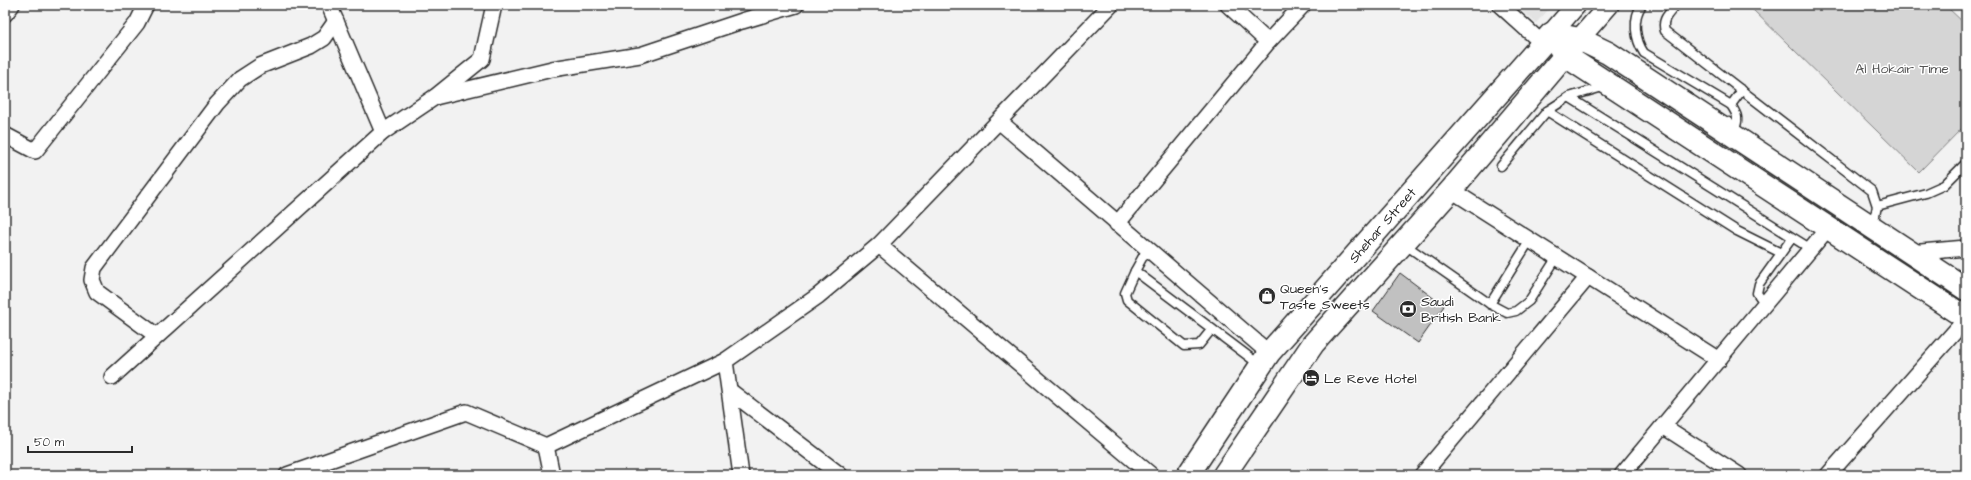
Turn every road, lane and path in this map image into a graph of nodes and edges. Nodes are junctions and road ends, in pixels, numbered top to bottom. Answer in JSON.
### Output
{"nodes":[{"id":1,"x":12,"y":5,"type":"edge"},
{"id":2,"x":146,"y":5,"type":"edge"},
{"id":3,"x":329,"y":5,"type":"edge"},
{"id":4,"x":494,"y":5,"type":"edge"},
{"id":5,"x":796,"y":5,"type":"edge"},
{"id":6,"x":1111,"y":5,"type":"edge"},
{"id":7,"x":1228,"y":5,"type":"edge"},
{"id":8,"x":1303,"y":5,"type":"edge"},
{"id":9,"x":1500,"y":5,"type":"edge"},
{"id":10,"x":1576,"y":5,"type":"edge"},
{"id":11,"x":1609,"y":5,"type":"edge"},
{"id":12,"x":1642,"y":5,"type":"edge"},
{"id":13,"x":1676,"y":5,"type":"edge"},
{"id":14,"x":5,"y":14,"type":"edge"},
{"id":15,"x":336,"y":21,"type":"junction"},
{"id":16,"x":1546,"y":38,"type":"junction"},
{"id":17,"x":1579,"y":39,"type":"junction"},
{"id":18,"x":1268,"y":42,"type":"junction"},
{"id":19,"x":1608,"y":53,"type":"junction"},
{"id":20,"x":1564,"y":55,"type":"junction"},
{"id":21,"x":1609,"y":85,"type":"junction"},
{"id":22,"x":1742,"y":90,"type":"junction"},
{"id":23,"x":435,"y":97,"type":"junction"},
{"id":24,"x":1569,"y":97,"type":"junction"},
{"id":25,"x":1731,"y":105,"type":"junction"},
{"id":26,"x":1547,"y":111,"type":"junction"},
{"id":27,"x":1000,"y":122,"type":"junction"},
{"id":28,"x":383,"y":132,"type":"junction"},
{"id":29,"x":5,"y":135,"type":"edge"},
{"id":30,"x":1966,"y":163,"type":"edge"},
{"id":31,"x":1501,"y":166,"type":"dead end"},
{"id":32,"x":1451,"y":190,"type":"junction"},
{"id":33,"x":1877,"y":206,"type":"junction"},
{"id":34,"x":1117,"y":224,"type":"junction"},
{"id":35,"x":1828,"y":228,"type":"junction"},
{"id":36,"x":1872,"y":228,"type":"junction"},
{"id":37,"x":1792,"y":238,"type":"junction"},
{"id":38,"x":1530,"y":240,"type":"junction"},
{"id":39,"x":1404,"y":243,"type":"junction"},
{"id":40,"x":879,"y":245,"type":"junction"},
{"id":41,"x":1966,"y":248,"type":"edge"},
{"id":42,"x":1147,"y":249,"type":"junction"},
{"id":43,"x":1811,"y":249,"type":"junction"},
{"id":44,"x":1781,"y":253,"type":"junction"},
{"id":45,"x":1910,"y":253,"type":"junction"},
{"id":46,"x":1557,"y":257,"type":"junction"},
{"id":47,"x":1135,"y":271,"type":"junction"},
{"id":48,"x":1588,"y":277,"type":"junction"},
{"id":49,"x":1966,"y":290,"type":"edge"},
{"id":50,"x":1490,"y":304,"type":"junction"},
{"id":51,"x":1765,"y":304,"type":"junction"},
{"id":52,"x":1966,"y":319,"type":"edge"},
{"id":53,"x":1212,"y":329,"type":"junction"},
{"id":54,"x":157,"y":336,"type":"junction"},
{"id":55,"x":1265,"y":359,"type":"junction"},
{"id":56,"x":1719,"y":360,"type":"junction"},
{"id":57,"x":725,"y":361,"type":"junction"},
{"id":58,"x":112,"y":377,"type":"dead end"},
{"id":59,"x":730,"y":391,"type":"junction"},
{"id":60,"x":1663,"y":426,"type":"junction"},
{"id":61,"x":546,"y":446,"type":"junction"},
{"id":62,"x":287,"y":475,"type":"edge"},
{"id":63,"x":552,"y":475,"type":"edge"},
{"id":64,"x":741,"y":475,"type":"edge"},
{"id":65,"x":840,"y":475,"type":"edge"},
{"id":66,"x":1151,"y":475,"type":"edge"},
{"id":67,"x":1188,"y":475,"type":"edge"},
{"id":68,"x":1224,"y":475,"type":"edge"},
{"id":69,"x":1422,"y":475,"type":"edge"},
{"id":70,"x":1622,"y":475,"type":"edge"},
{"id":71,"x":1739,"y":475,"type":"edge"},
{"id":72,"x":1828,"y":475,"type":"edge"}],
"edges":[{"from":1,"to":14,"type":"street"},
{"from":2,"to":29,"type":"street"},
{"from":3,"to":15,"type":"street"},
{"from":4,"to":23,"type":"street"},
{"from":5,"to":23,"type":"street"},
{"from":6,"to":27,"type":"street"},
{"from":7,"to":18,"type":"street"},
{"from":8,"to":18,"type":"street"},
{"from":9,"to":16,"type":"street"},
{"from":10,"to":16,"type":"street","name":"Shehar Street"},
{"from":11,"to":17,"type":"street","name":"Shehar Street"},
{"from":12,"to":25,"type":"lane"},
{"from":13,"to":22,"type":"lane"},
{"from":15,"to":28,"type":"street"},
{"from":15,"to":54,"type":"street"},
{"from":16,"to":17,"type":"main road"},
{"from":16,"to":20,"type":"main road"},
{"from":16,"to":55,"type":"main road","name":"Shehar Street"},
{"from":17,"to":19,"type":"main road"},
{"from":17,"to":20,"type":"main road","name":"Shehar Street"},
{"from":18,"to":34,"type":"street"},
{"from":19,"to":25,"type":"lane"},
{"from":19,"to":36,"type":"main road"},
{"from":20,"to":21,"type":"main road"},
{"from":20,"to":32,"type":"main road","name":"Shehar Street"},
{"from":21,"to":24,"type":"lane"},
{"from":21,"to":35,"type":"main road"},
{"from":22,"to":25,"type":"lane"},
{"from":22,"to":33,"type":"lane"},
{"from":23,"to":28,"type":"street"},
{"from":24,"to":26,"type":"lane"},
{"from":24,"to":37,"type":"lane"},
{"from":26,"to":31,"type":"lane"},
{"from":26,"to":44,"type":"lane"},
{"from":27,"to":34,"type":"street"},
{"from":27,"to":40,"type":"street"},
{"from":28,"to":54,"type":"street"},
{"from":30,"to":33,"type":"lane"},
{"from":32,"to":38,"type":"street"},
{"from":32,"to":39,"type":"main road","name":"Shehar Street"},
{"from":33,"to":36,"type":"lane"},
{"from":34,"to":42,"type":"street"},
{"from":35,"to":43,"type":"street"},
{"from":35,"to":52,"type":"main road"},
{"from":36,"to":45,"type":"main road"},
{"from":37,"to":43,"type":"lane"},
{"from":37,"to":44,"type":"lane"},
{"from":38,"to":46,"type":"street"},
{"from":38,"to":50,"type":"lane"},
{"from":39,"to":50,"type":"lane"},
{"from":39,"to":68,"type":"main road","name":"Shehar Street"},
{"from":40,"to":57,"type":"street"},
{"from":40,"to":66,"type":"street"},
{"from":41,"to":45,"type":"street"},
{"from":42,"to":47,"type":"lane"},
{"from":42,"to":55,"type":"street"},
{"from":43,"to":51,"type":"street"},
{"from":44,"to":51,"type":"lane"},
{"from":45,"to":49,"type":"main road"},
{"from":46,"to":48,"type":"street"},
{"from":46,"to":50,"type":"lane"},
{"from":47,"to":53,"type":"lane"},
{"from":47,"to":53,"type":"lane"},
{"from":48,"to":56,"type":"street"},
{"from":48,"to":69,"type":"street"},
{"from":51,"to":56,"type":"street"},
{"from":52,"to":72,"type":"street"},
{"from":53,"to":55,"type":"lane"},
{"from":54,"to":58,"type":"street"},
{"from":55,"to":67,"type":"main road","name":"Shehar Street"},
{"from":56,"to":60,"type":"street"},
{"from":57,"to":59,"type":"street"},
{"from":57,"to":61,"type":"street"},
{"from":59,"to":64,"type":"street"},
{"from":59,"to":65,"type":"street"},
{"from":60,"to":70,"type":"street"},
{"from":60,"to":71,"type":"street"},
{"from":61,"to":62,"type":"street"},
{"from":61,"to":63,"type":"street"}]}
